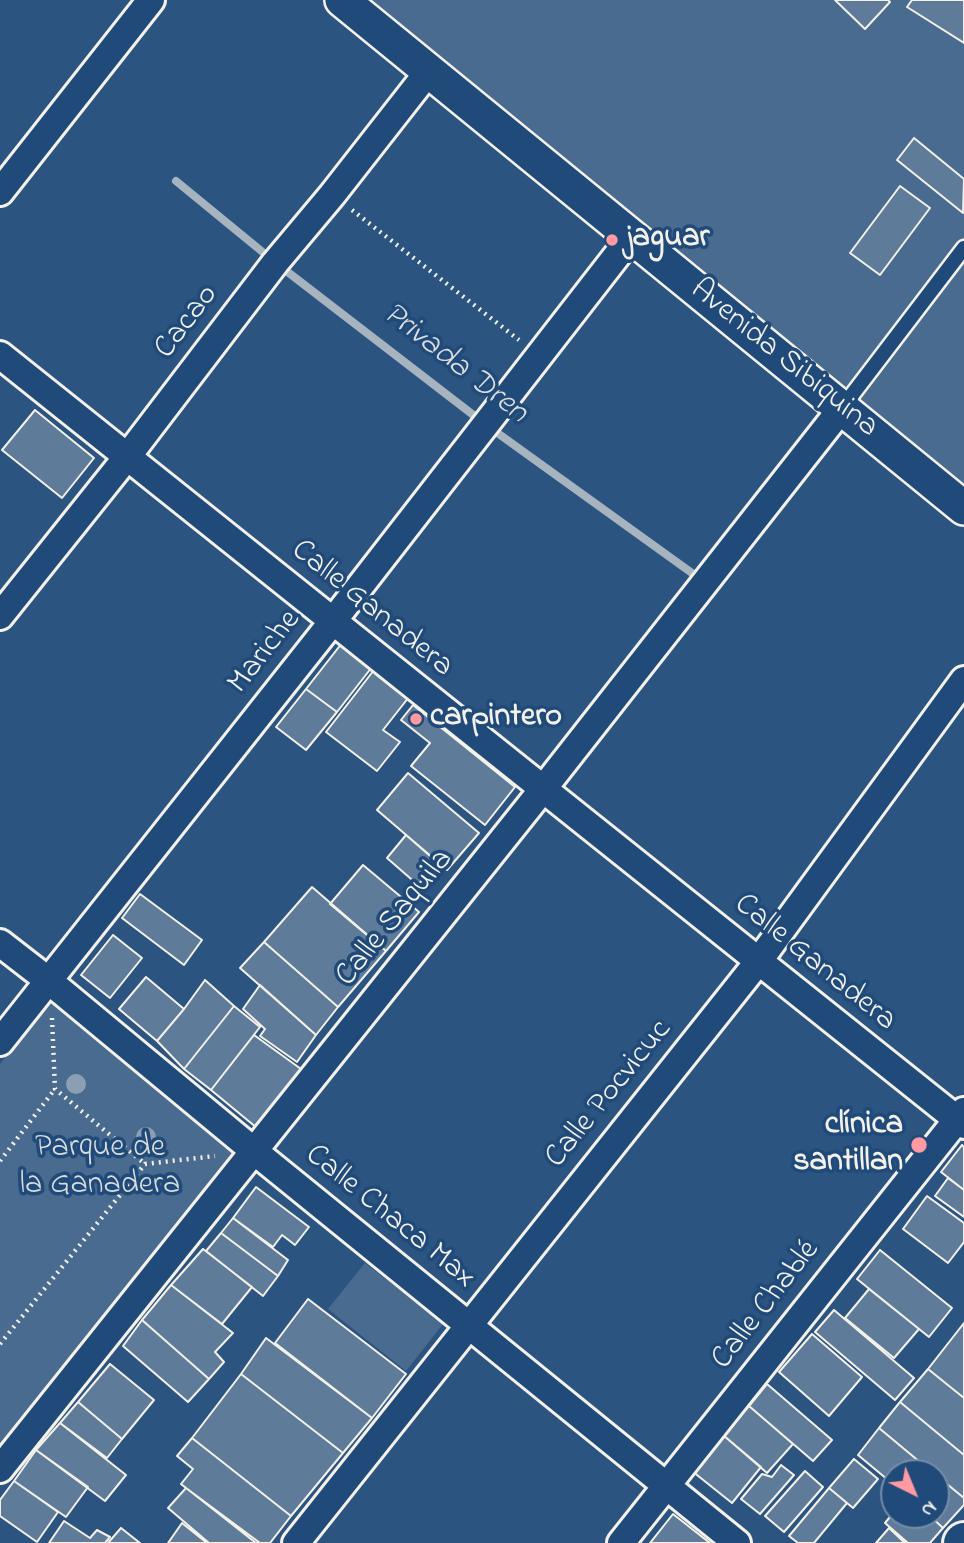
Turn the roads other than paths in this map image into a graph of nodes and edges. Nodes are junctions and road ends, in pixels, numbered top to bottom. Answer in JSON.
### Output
{"nodes":[{"id":1,"x":150,"y":0,"type":"edge"},
{"id":2,"x":342,"y":0,"type":"edge"},
{"id":3,"x":429,"y":71,"type":"junction"},
{"id":4,"x":0,"y":192,"type":"edge"},
{"id":5,"x":632,"y":236,"type":"junction"},
{"id":6,"x":964,"y":248,"type":"edge"},
{"id":7,"x":0,"y":355,"type":"edge"},
{"id":8,"x":842,"y":408,"type":"junction"},
{"id":9,"x":127,"y":457,"type":"junction"},
{"id":10,"x":964,"y":508,"type":"edge"},
{"id":11,"x":0,"y":616,"type":"edge"},
{"id":12,"x":333,"y":621,"type":"junction"},
{"id":13,"x":964,"y":680,"type":"edge"},
{"id":14,"x":543,"y":789,"type":"junction"},
{"id":15,"x":0,"y":943,"type":"edge"},
{"id":16,"x":758,"y":962,"type":"junction"},
{"id":17,"x":49,"y":981,"type":"junction"},
{"id":18,"x":0,"y":1042,"type":"edge"},
{"id":19,"x":962,"y":1119,"type":"edge"},
{"id":20,"x":254,"y":1151,"type":"junction"},
{"id":21,"x":469,"y":1325,"type":"junction"},
{"id":22,"x":0,"y":1469,"type":"edge"},
{"id":23,"x":666,"y":1486,"type":"junction"},
{"id":24,"x":296,"y":1543,"type":"edge"},
{"id":25,"x":621,"y":1543,"type":"edge"},
{"id":26,"x":737,"y":1543,"type":"edge"}],
"edges":[{"from":1,"to":4,"type":"street"},
{"from":2,"to":3,"type":"street","name":"Avenida Sibiquina"},
{"from":3,"to":5,"type":"street","name":"Avenida Sibiquina"},
{"from":3,"to":9,"type":"street","name":"Cacao"},
{"from":5,"to":8,"type":"street","name":"Avenida Sibiquina"},
{"from":5,"to":12,"type":"street","name":"Mariche"},
{"from":6,"to":8,"type":"lane"},
{"from":7,"to":9,"type":"street","name":"Calle Ganadera"},
{"from":8,"to":10,"type":"street","name":"Avenida Sibiquina"},
{"from":8,"to":14,"type":"street","name":"Calle Saquila"},
{"from":9,"to":11,"type":"street","name":"Cacao"},
{"from":9,"to":12,"type":"street","name":"Calle Ganadera"},
{"from":12,"to":14,"type":"street","name":"Calle Ganadera"},
{"from":12,"to":17,"type":"street","name":"Mariche"},
{"from":13,"to":16,"type":"street","name":"Calle Pocvicuc"},
{"from":14,"to":16,"type":"street","name":"Calle Ganadera"},
{"from":14,"to":20,"type":"street","name":"Calle Saquila"},
{"from":15,"to":17,"type":"street","name":"Calle Chaca Max"},
{"from":16,"to":19,"type":"street","name":"Calle Ganadera"},
{"from":16,"to":21,"type":"street","name":"Calle Pocvicuc"},
{"from":17,"to":18,"type":"street","name":"Mariche"},
{"from":17,"to":20,"type":"street","name":"Calle Chaca Max"},
{"from":19,"to":23,"type":"street","name":"Calle Chablé"},
{"from":20,"to":21,"type":"street","name":"Calle Chaca Max"},
{"from":20,"to":22,"type":"street","name":"Calle Saquila"},
{"from":21,"to":23,"type":"street","name":"Calle Chaca Max"},
{"from":21,"to":24,"type":"street","name":"Calle Pocvicuc"},
{"from":23,"to":25,"type":"street","name":"Calle Chablé"},
{"from":23,"to":26,"type":"street","name":"Calle Chaca Max"}]}
